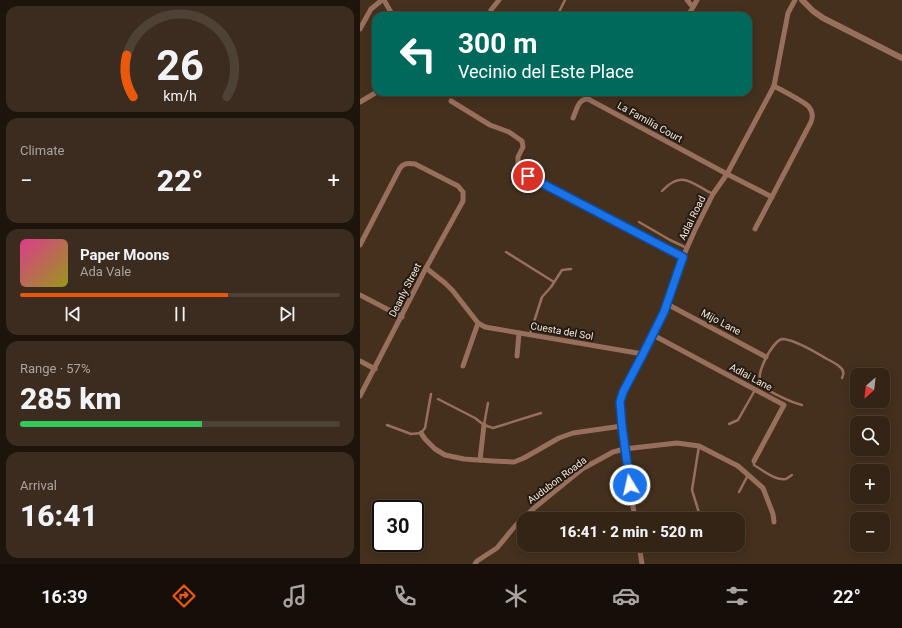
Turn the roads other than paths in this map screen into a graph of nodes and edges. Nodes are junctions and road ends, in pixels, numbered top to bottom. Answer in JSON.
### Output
{"nodes":[{"id":1,"x":383,"y":0,"type":"edge"},
{"id":2,"x":499,"y":0,"type":"edge"},
{"id":3,"x":565,"y":0,"type":"edge"},
{"id":4,"x":687,"y":0,"type":"edge"},
{"id":5,"x":697,"y":0,"type":"edge"},
{"id":6,"x":795,"y":0,"type":"edge"},
{"id":7,"x":802,"y":0,"type":"edge"},
{"id":8,"x":693,"y":6,"type":"junction"},
{"id":9,"x":491,"y":10,"type":"dead end"},
{"id":10,"x":390,"y":12,"type":"edge"},
{"id":11,"x":559,"y":12,"type":"edge"},
{"id":12,"x":690,"y":12,"type":"edge"},
{"id":13,"x":360,"y":29,"type":"edge"},
{"id":14,"x":902,"y":58,"type":"edge"},
{"id":15,"x":774,"y":86,"type":"junction"},
{"id":16,"x":372,"y":95,"type":"edge"},
{"id":17,"x":451,"y":101,"type":"dead end"},
{"id":18,"x":360,"y":102,"type":"edge"},
{"id":19,"x":573,"y":118,"type":"dead end"},
{"id":20,"x":727,"y":174,"type":"junction"},
{"id":21,"x":662,"y":191,"type":"dead end"},
{"id":22,"x":713,"y":194,"type":"junction"},
{"id":23,"x":772,"y":197,"type":"junction"},
{"id":24,"x":639,"y":222,"type":"dead end"},
{"id":25,"x":755,"y":229,"type":"dead end"},
{"id":26,"x":360,"y":245,"type":"edge"},
{"id":27,"x":687,"y":249,"type":"junction"},
{"id":28,"x":506,"y":252,"type":"dead end"},
{"id":29,"x":683,"y":257,"type":"junction"},
{"id":30,"x":426,"y":268,"type":"junction"},
{"id":31,"x":571,"y":269,"type":"dead end"},
{"id":32,"x":554,"y":282,"type":"junction"},
{"id":33,"x":360,"y":295,"type":"edge"},
{"id":34,"x":667,"y":304,"type":"junction"},
{"id":35,"x":402,"y":317,"type":"junction"},
{"id":36,"x":478,"y":323,"type":"junction"},
{"id":37,"x":519,"y":333,"type":"junction"},
{"id":38,"x":653,"y":334,"type":"junction"},
{"id":39,"x":530,"y":335,"type":"junction"},
{"id":40,"x":643,"y":354,"type":"junction"},
{"id":41,"x":517,"y":356,"type":"dead end"},
{"id":42,"x":766,"y":357,"type":"junction"},
{"id":43,"x":360,"y":362,"type":"edge"},
{"id":44,"x":463,"y":366,"type":"dead end"},
{"id":45,"x":375,"y":369,"type":"junction"},
{"id":46,"x":842,"y":378,"type":"dead end"},
{"id":47,"x":756,"y":390,"type":"junction"},
{"id":48,"x":430,"y":394,"type":"dead end"},
{"id":49,"x":360,"y":396,"type":"edge"},
{"id":50,"x":438,"y":399,"type":"dead end"},
{"id":51,"x":488,"y":403,"type":"dead end"},
{"id":52,"x":802,"y":405,"type":"dead end"},
{"id":53,"x":541,"y":413,"type":"dead end"},
{"id":54,"x":728,"y":424,"type":"dead end"},
{"id":55,"x":387,"y":425,"type":"dead end"},
{"id":56,"x":484,"y":425,"type":"junction"},
{"id":57,"x":622,"y":426,"type":"junction"},
{"id":58,"x":421,"y":433,"type":"junction"},
{"id":59,"x":699,"y":446,"type":"junction"},
{"id":60,"x":624,"y":449,"type":"junction"},
{"id":61,"x":480,"y":460,"type":"junction"},
{"id":62,"x":754,"y":461,"type":"joint"},
{"id":63,"x":748,"y":474,"type":"junction"},
{"id":64,"x":792,"y":475,"type":"dead end"},
{"id":65,"x":739,"y":492,"type":"dead end"},
{"id":66,"x":634,"y":512,"type":"edge"},
{"id":67,"x":699,"y":512,"type":"edge"},
{"id":68,"x":774,"y":522,"type":"dead end"},
{"id":69,"x":640,"y":552,"type":"edge"},
{"id":70,"x":475,"y":564,"type":"edge"},
{"id":71,"x":642,"y":564,"type":"edge"}],
"edges":[{"from":1,"to":10,"type":"street"},
{"from":1,"to":13,"type":"street"},
{"from":2,"to":9,"type":"street"},
{"from":3,"to":11,"type":"lane"},
{"from":4,"to":8,"type":"street"},
{"from":5,"to":8,"type":"street"},
{"from":6,"to":15,"type":"street","name":"Adlai Road"},
{"from":7,"to":14,"type":"street"},
{"from":8,"to":12,"type":"street"},
{"from":15,"to":20,"type":"street","name":"Adlai Road"},
{"from":15,"to":23,"type":"street"},
{"from":16,"to":18,"type":"street"},
{"from":17,"to":29,"type":"street"},
{"from":19,"to":20,"type":"street","name":"La Familia Court"},
{"from":20,"to":22,"type":"street","name":"Adlai Road"},
{"from":20,"to":23,"type":"street","name":"La Familia Court"},
{"from":21,"to":22,"type":"lane"},
{"from":22,"to":27,"type":"street","name":"Adlai Road"},
{"from":23,"to":25,"type":"street"},
{"from":24,"to":27,"type":"lane"},
{"from":26,"to":30,"type":"street","name":"Deanly Street"},
{"from":27,"to":29,"type":"street","name":"Adlai Road"},
{"from":28,"to":32,"type":"lane"},
{"from":29,"to":34,"type":"street","name":"Adlai Road"},
{"from":30,"to":35,"type":"street","name":"Deanly Street"},
{"from":30,"to":36,"type":"street"},
{"from":31,"to":32,"type":"lane"},
{"from":32,"to":39,"type":"lane"},
{"from":33,"to":35,"type":"street"},
{"from":34,"to":38,"type":"street","name":"Adlai Road"},
{"from":34,"to":42,"type":"street","name":"Mijo Lane"},
{"from":35,"to":45,"type":"street","name":"Deanly Street"},
{"from":36,"to":37,"type":"street","name":"Cuesta del Sol"},
{"from":36,"to":44,"type":"street"},
{"from":37,"to":39,"type":"street","name":"Cuesta del Sol"},
{"from":37,"to":41,"type":"street"},
{"from":38,"to":40,"type":"street","name":"Adlai Road"},
{"from":38,"to":47,"type":"street","name":"Adlai Lane"},
{"from":39,"to":40,"type":"street","name":"Cuesta del Sol"},
{"from":40,"to":57,"type":"street","name":"Adlai Road"},
{"from":42,"to":46,"type":"lane"},
{"from":42,"to":52,"type":"lane"},
{"from":43,"to":45,"type":"street"},
{"from":45,"to":49,"type":"street","name":"Deanly Street"},
{"from":47,"to":54,"type":"lane"},
{"from":47,"to":62,"type":"street","name":"Adlai Lane"},
{"from":48,"to":58,"type":"lane"},
{"from":50,"to":56,"type":"lane"},
{"from":51,"to":56,"type":"lane"},
{"from":53,"to":56,"type":"lane"},
{"from":55,"to":58,"type":"lane"},
{"from":56,"to":61,"type":"street"},
{"from":57,"to":60,"type":"street","name":"Adlai Road"},
{"from":57,"to":61,"type":"street"},
{"from":58,"to":61,"type":"street"},
{"from":59,"to":60,"type":"street","name":"Audubon Roada"},
{"from":59,"to":63,"type":"street","name":"Audubon Roada"},
{"from":59,"to":67,"type":"lane"},
{"from":60,"to":66,"type":"street","name":"Adlai Road"},
{"from":60,"to":70,"type":"street","name":"Audubon Roada"},
{"from":62,"to":64,"type":"lane"},
{"from":63,"to":65,"type":"lane"},
{"from":63,"to":68,"type":"street","name":"Audubon Roada"},
{"from":69,"to":71,"type":"street"}]}
